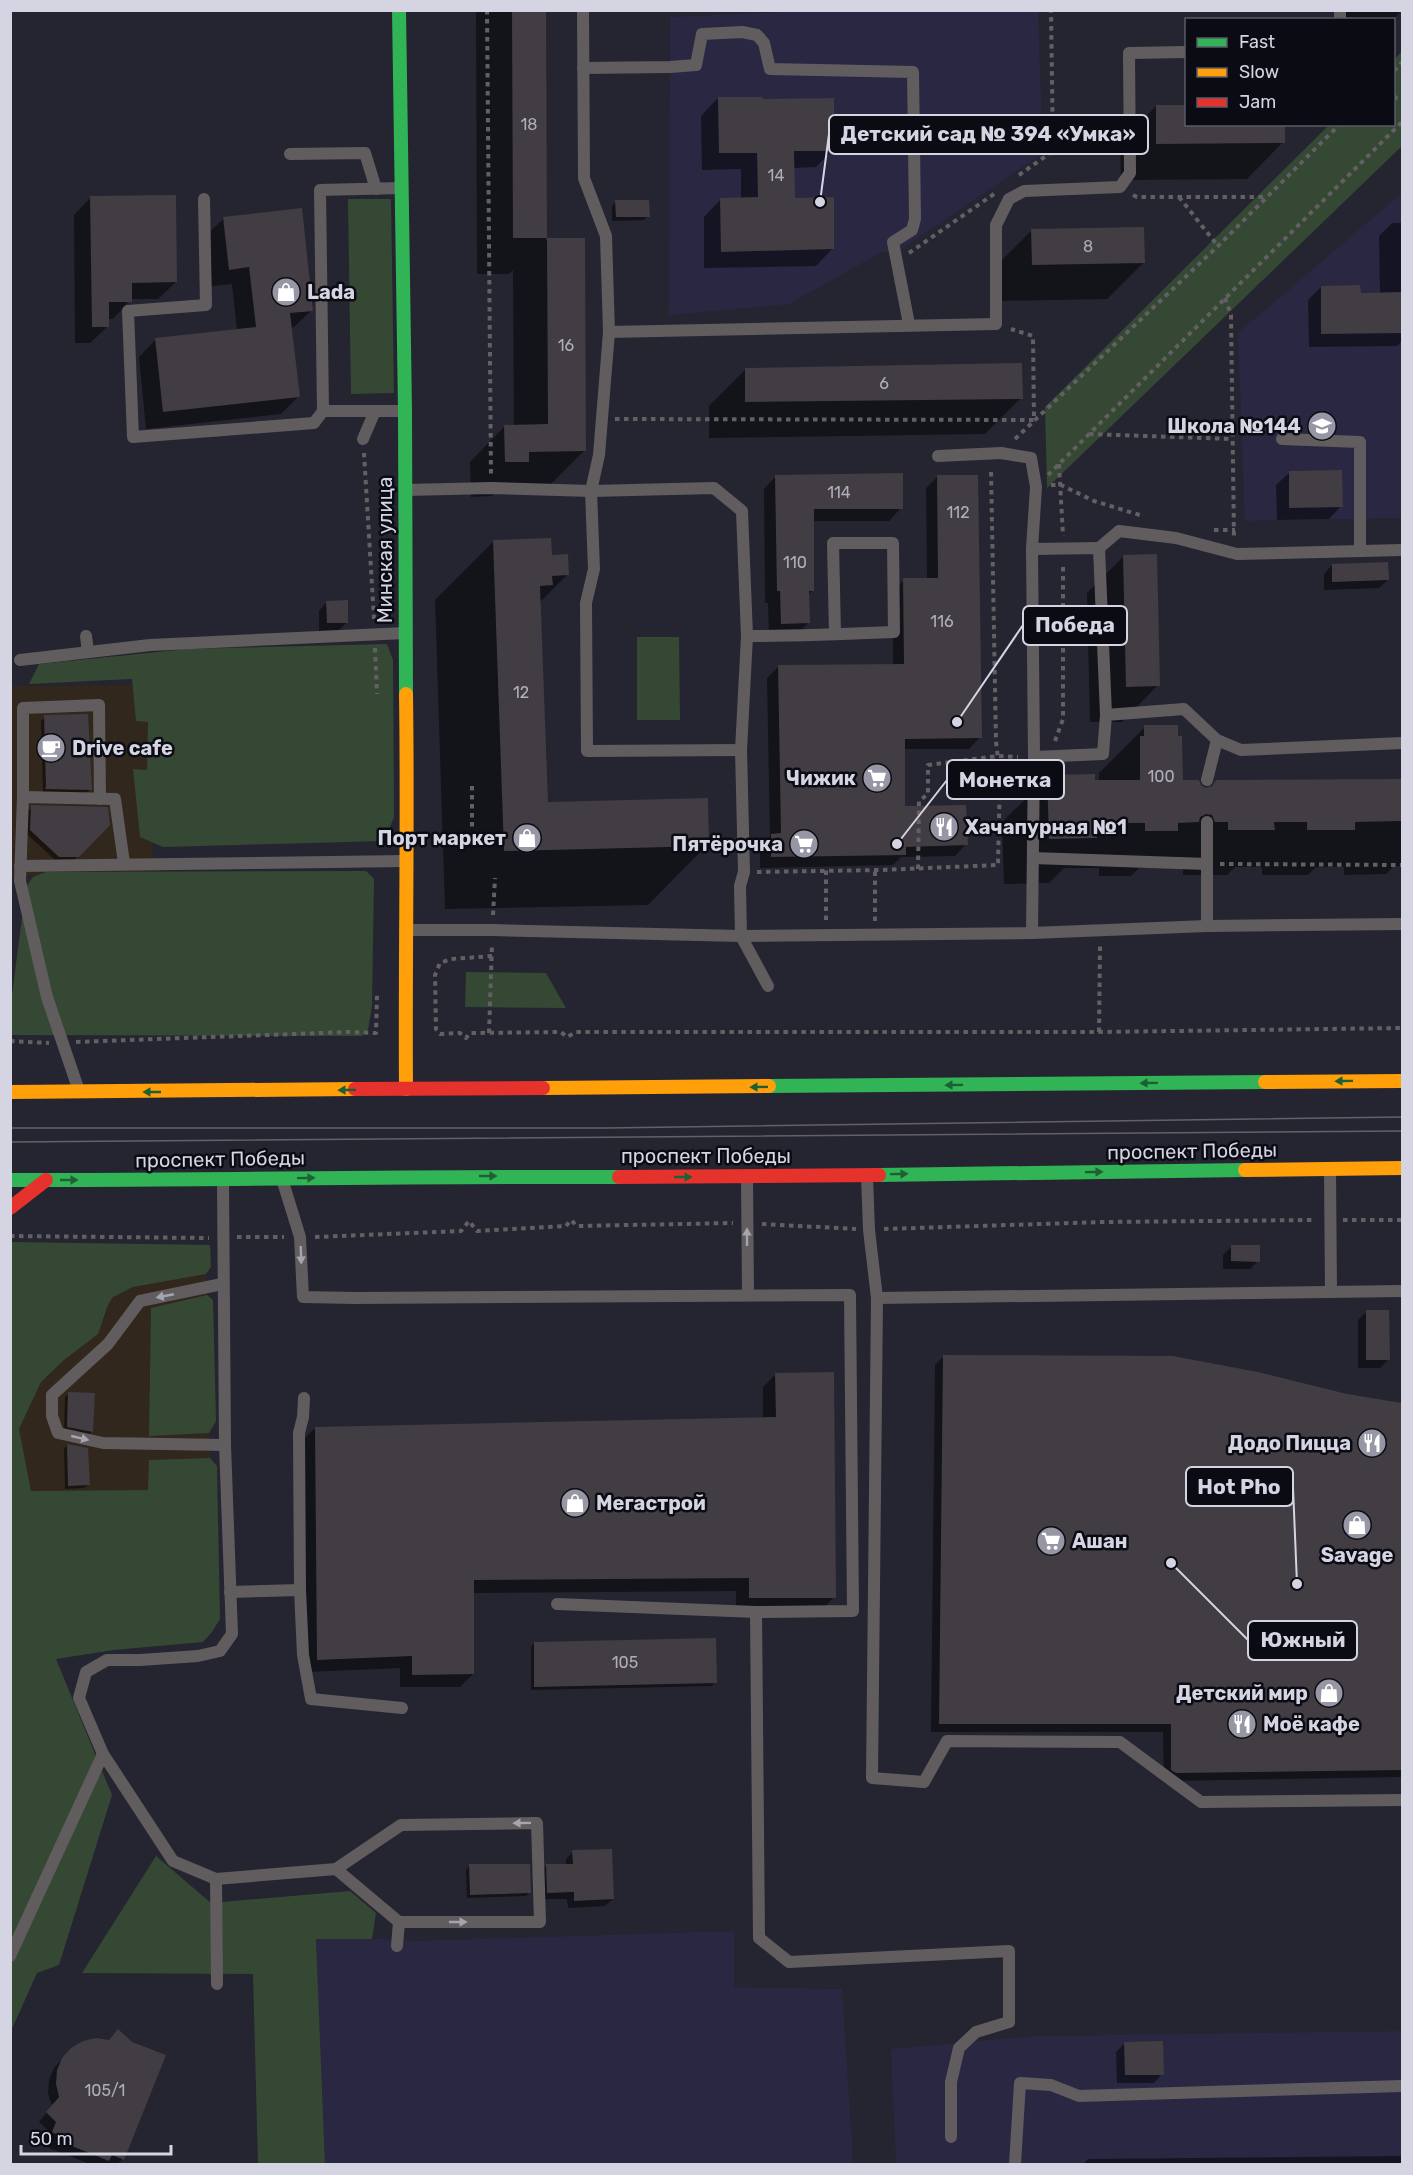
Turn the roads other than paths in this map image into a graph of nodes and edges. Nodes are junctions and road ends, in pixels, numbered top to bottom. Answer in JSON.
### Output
{"nodes":[{"id":1,"x":399,"y":10,"type":"edge"},
{"id":2,"x":583,"y":10,"type":"edge"},
{"id":3,"x":1185,"y":52,"type":"edge"},
{"id":4,"x":583,"y":68,"type":"junction"},
{"id":5,"x":290,"y":154,"type":"dead end"},
{"id":6,"x":402,"y":188,"type":"junction"},
{"id":7,"x":376,"y":189,"type":"junction"},
{"id":8,"x":204,"y":199,"type":"dead end"},
{"id":9,"x":909,"y":324,"type":"junction"},
{"id":10,"x":609,"y":332,"type":"junction"},
{"id":11,"x":323,"y":411,"type":"junction"},
{"id":12,"x":375,"y":411,"type":"junction"},
{"id":13,"x":405,"y":411,"type":"junction"},
{"id":14,"x":363,"y":439,"type":"road end"},
{"id":15,"x":1282,"y":439,"type":"dead end"},
{"id":16,"x":938,"y":456,"type":"dead end"},
{"id":17,"x":404,"y":490,"type":"junction"},
{"id":18,"x":591,"y":491,"type":"junction"},
{"id":19,"x":1099,"y":548,"type":"junction"},
{"id":20,"x":1032,"y":549,"type":"junction"},
{"id":21,"x":1402,"y":550,"type":"edge"},
{"id":22,"x":1360,"y":551,"type":"junction"},
{"id":23,"x":406,"y":633,"type":"junction"},
{"id":24,"x":834,"y":634,"type":"junction"},
{"id":25,"x":86,"y":636,"type":"dead end"},
{"id":26,"x":747,"y":636,"type":"junction"},
{"id":27,"x":88,"y":652,"type":"junction"},
{"id":28,"x":20,"y":660,"type":"dead end"},
{"id":29,"x":1106,"y":715,"type":"junction"},
{"id":30,"x":1217,"y":740,"type":"junction"},
{"id":31,"x":1402,"y":743,"type":"edge"},
{"id":32,"x":741,"y":750,"type":"junction"},
{"id":33,"x":1034,"y":757,"type":"junction"},
{"id":34,"x":1207,"y":780,"type":"dead end"},
{"id":35,"x":23,"y":796,"type":"junction"},
{"id":36,"x":100,"y":799,"type":"junction"},
{"id":37,"x":1207,"y":822,"type":"dead end"},
{"id":38,"x":1033,"y":858,"type":"junction"},
{"id":39,"x":406,"y":861,"type":"junction"},
{"id":40,"x":124,"y":863,"type":"junction"},
{"id":41,"x":1206,"y":864,"type":"junction"},
{"id":42,"x":20,"y":866,"type":"junction"},
{"id":43,"x":1402,"y":924,"type":"edge"},
{"id":44,"x":1207,"y":926,"type":"junction"},
{"id":45,"x":405,"y":930,"type":"junction"},
{"id":46,"x":1032,"y":933,"type":"junction"},
{"id":47,"x":741,"y":936,"type":"junction"},
{"id":48,"x":768,"y":986,"type":"dead end"},
{"id":49,"x":1402,"y":1081,"type":"edge"},
{"id":50,"x":406,"y":1089,"type":"junction"},
{"id":51,"x":10,"y":1092,"type":"edge"},
{"id":52,"x":80,"y":1092,"type":"junction"},
{"id":53,"x":1402,"y":1168,"type":"edge"},
{"id":54,"x":1330,"y":1169,"type":"junction"},
{"id":55,"x":867,"y":1174,"type":"junction"},
{"id":56,"x":747,"y":1176,"type":"junction"},
{"id":57,"x":282,"y":1178,"type":"junction"},
{"id":58,"x":10,"y":1180,"type":"edge"},
{"id":59,"x":46,"y":1180,"type":"junction"},
{"id":60,"x":223,"y":1180,"type":"junction"},
{"id":61,"x":10,"y":1208,"type":"edge"},
{"id":62,"x":222,"y":1284,"type":"junction"},
{"id":63,"x":1402,"y":1291,"type":"edge"},
{"id":64,"x":1331,"y":1292,"type":"junction"},
{"id":65,"x":748,"y":1295,"type":"junction"},
{"id":66,"x":877,"y":1298,"type":"junction"},
{"id":67,"x":304,"y":1398,"type":"dead end"},
{"id":68,"x":225,"y":1445,"type":"junction"},
{"id":69,"x":300,"y":1590,"type":"junction"},
{"id":70,"x":230,"y":1592,"type":"junction"},
{"id":71,"x":557,"y":1604,"type":"dead end"},
{"id":72,"x":756,"y":1612,"type":"junction"},
{"id":73,"x":402,"y":1708,"type":"dead end"},
{"id":74,"x":103,"y":1754,"type":"junction"},
{"id":75,"x":1402,"y":1800,"type":"edge"},
{"id":76,"x":336,"y":1869,"type":"junction"},
{"id":77,"x":216,"y":1879,"type":"junction"},
{"id":78,"x":399,"y":1922,"type":"junction"},
{"id":79,"x":397,"y":1946,"type":"dead end"},
{"id":80,"x":10,"y":1956,"type":"edge"},
{"id":81,"x":217,"y":1984,"type":"dead end"},
{"id":82,"x":1402,"y":2086,"type":"edge"},
{"id":83,"x":951,"y":2137,"type":"dead end"},
{"id":84,"x":1015,"y":2164,"type":"edge"}],
"edges":[{"from":1,"to":6,"type":"main road","name":"Минская улица"},
{"from":2,"to":4,"type":"lane"},
{"from":3,"to":9,"type":"lane"},
{"from":4,"to":9,"type":"lane"},
{"from":4,"to":10,"type":"lane"},
{"from":5,"to":7,"type":"lane"},
{"from":6,"to":7,"type":"lane"},
{"from":6,"to":13,"type":"main road","name":"Минская улица"},
{"from":7,"to":11,"type":"lane"},
{"from":8,"to":11,"type":"lane"},
{"from":9,"to":10,"type":"lane"},
{"from":10,"to":18,"type":"lane"},
{"from":11,"to":12,"type":"lane"},
{"from":12,"to":13,"type":"lane"},
{"from":12,"to":14,"type":"lane"},
{"from":13,"to":17,"type":"main road","name":"Минская улица"},
{"from":15,"to":22,"type":"lane"},
{"from":16,"to":20,"type":"lane"},
{"from":17,"to":18,"type":"lane"},
{"from":17,"to":23,"type":"main road","name":"Минская улица"},
{"from":18,"to":26,"type":"lane"},
{"from":18,"to":32,"type":"lane"},
{"from":19,"to":20,"type":"lane"},
{"from":19,"to":22,"type":"lane"},
{"from":19,"to":29,"type":"lane"},
{"from":20,"to":33,"type":"lane"},
{"from":21,"to":22,"type":"lane"},
{"from":23,"to":27,"type":"lane"},
{"from":23,"to":39,"type":"main road","name":"Минская улица"},
{"from":24,"to":24,"type":"lane"},
{"from":24,"to":26,"type":"lane"},
{"from":25,"to":27,"type":"lane"},
{"from":26,"to":32,"type":"lane"},
{"from":27,"to":28,"type":"lane"},
{"from":29,"to":30,"type":"lane"},
{"from":29,"to":33,"type":"lane"},
{"from":30,"to":31,"type":"lane"},
{"from":30,"to":34,"type":"lane"},
{"from":32,"to":47,"type":"lane"},
{"from":33,"to":38,"type":"lane"},
{"from":35,"to":36,"type":"lane"},
{"from":35,"to":36,"type":"lane"},
{"from":35,"to":42,"type":"lane"},
{"from":36,"to":40,"type":"lane"},
{"from":37,"to":41,"type":"lane"},
{"from":38,"to":41,"type":"lane"},
{"from":38,"to":46,"type":"lane"},
{"from":39,"to":40,"type":"lane"},
{"from":39,"to":45,"type":"main road","name":"Минская улица"},
{"from":40,"to":42,"type":"lane"},
{"from":41,"to":44,"type":"lane"},
{"from":42,"to":52,"type":"lane"},
{"from":43,"to":44,"type":"lane"},
{"from":44,"to":46,"type":"lane"},
{"from":45,"to":47,"type":"lane"},
{"from":45,"to":50,"type":"main road","name":"Минская улица"},
{"from":46,"to":47,"type":"lane"},
{"from":47,"to":48,"type":"lane"},
{"from":49,"to":50,"type":"main road","one_way":true},
{"from":50,"to":52,"type":"main road","one_way":true},
{"from":51,"to":52,"type":"main road"},
{"from":53,"to":54,"type":"main road","name":"проспект Победы"},
{"from":55,"to":54,"type":"main road","name":"проспект Победы","one_way":true},
{"from":54,"to":64,"type":"lane"},
{"from":55,"to":56,"type":"main road","name":"проспект Победы"},
{"from":55,"to":66,"type":"lane"},
{"from":57,"to":56,"type":"main road","name":"проспект Победы","one_way":true},
{"from":65,"to":56,"type":"lane","one_way":true},
{"from":57,"to":60,"type":"main road","name":"проспект Победы"},
{"from":57,"to":65,"type":"lane","one_way":true},
{"from":58,"to":59,"type":"main road","name":"проспект Победы"},
{"from":59,"to":60,"type":"main road","name":"проспект Победы","one_way":true},
{"from":59,"to":61,"type":"main road"},
{"from":60,"to":62,"type":"lane"},
{"from":62,"to":68,"type":"lane"},
{"from":62,"to":68,"type":"lane","one_way":true},
{"from":63,"to":64,"type":"lane"},
{"from":64,"to":66,"type":"lane"},
{"from":65,"to":72,"type":"lane"},
{"from":66,"to":75,"type":"lane"},
{"from":67,"to":69,"type":"lane"},
{"from":68,"to":70,"type":"lane"},
{"from":69,"to":70,"type":"lane"},
{"from":69,"to":73,"type":"lane"},
{"from":70,"to":74,"type":"lane"},
{"from":71,"to":72,"type":"lane"},
{"from":72,"to":83,"type":"lane"},
{"from":74,"to":77,"type":"lane"},
{"from":74,"to":80,"type":"lane"},
{"from":76,"to":77,"type":"lane"},
{"from":76,"to":78,"type":"lane"},
{"from":78,"to":76,"type":"lane","one_way":true},
{"from":77,"to":81,"type":"lane"},
{"from":78,"to":79,"type":"lane"},
{"from":82,"to":84,"type":"lane"}]}
